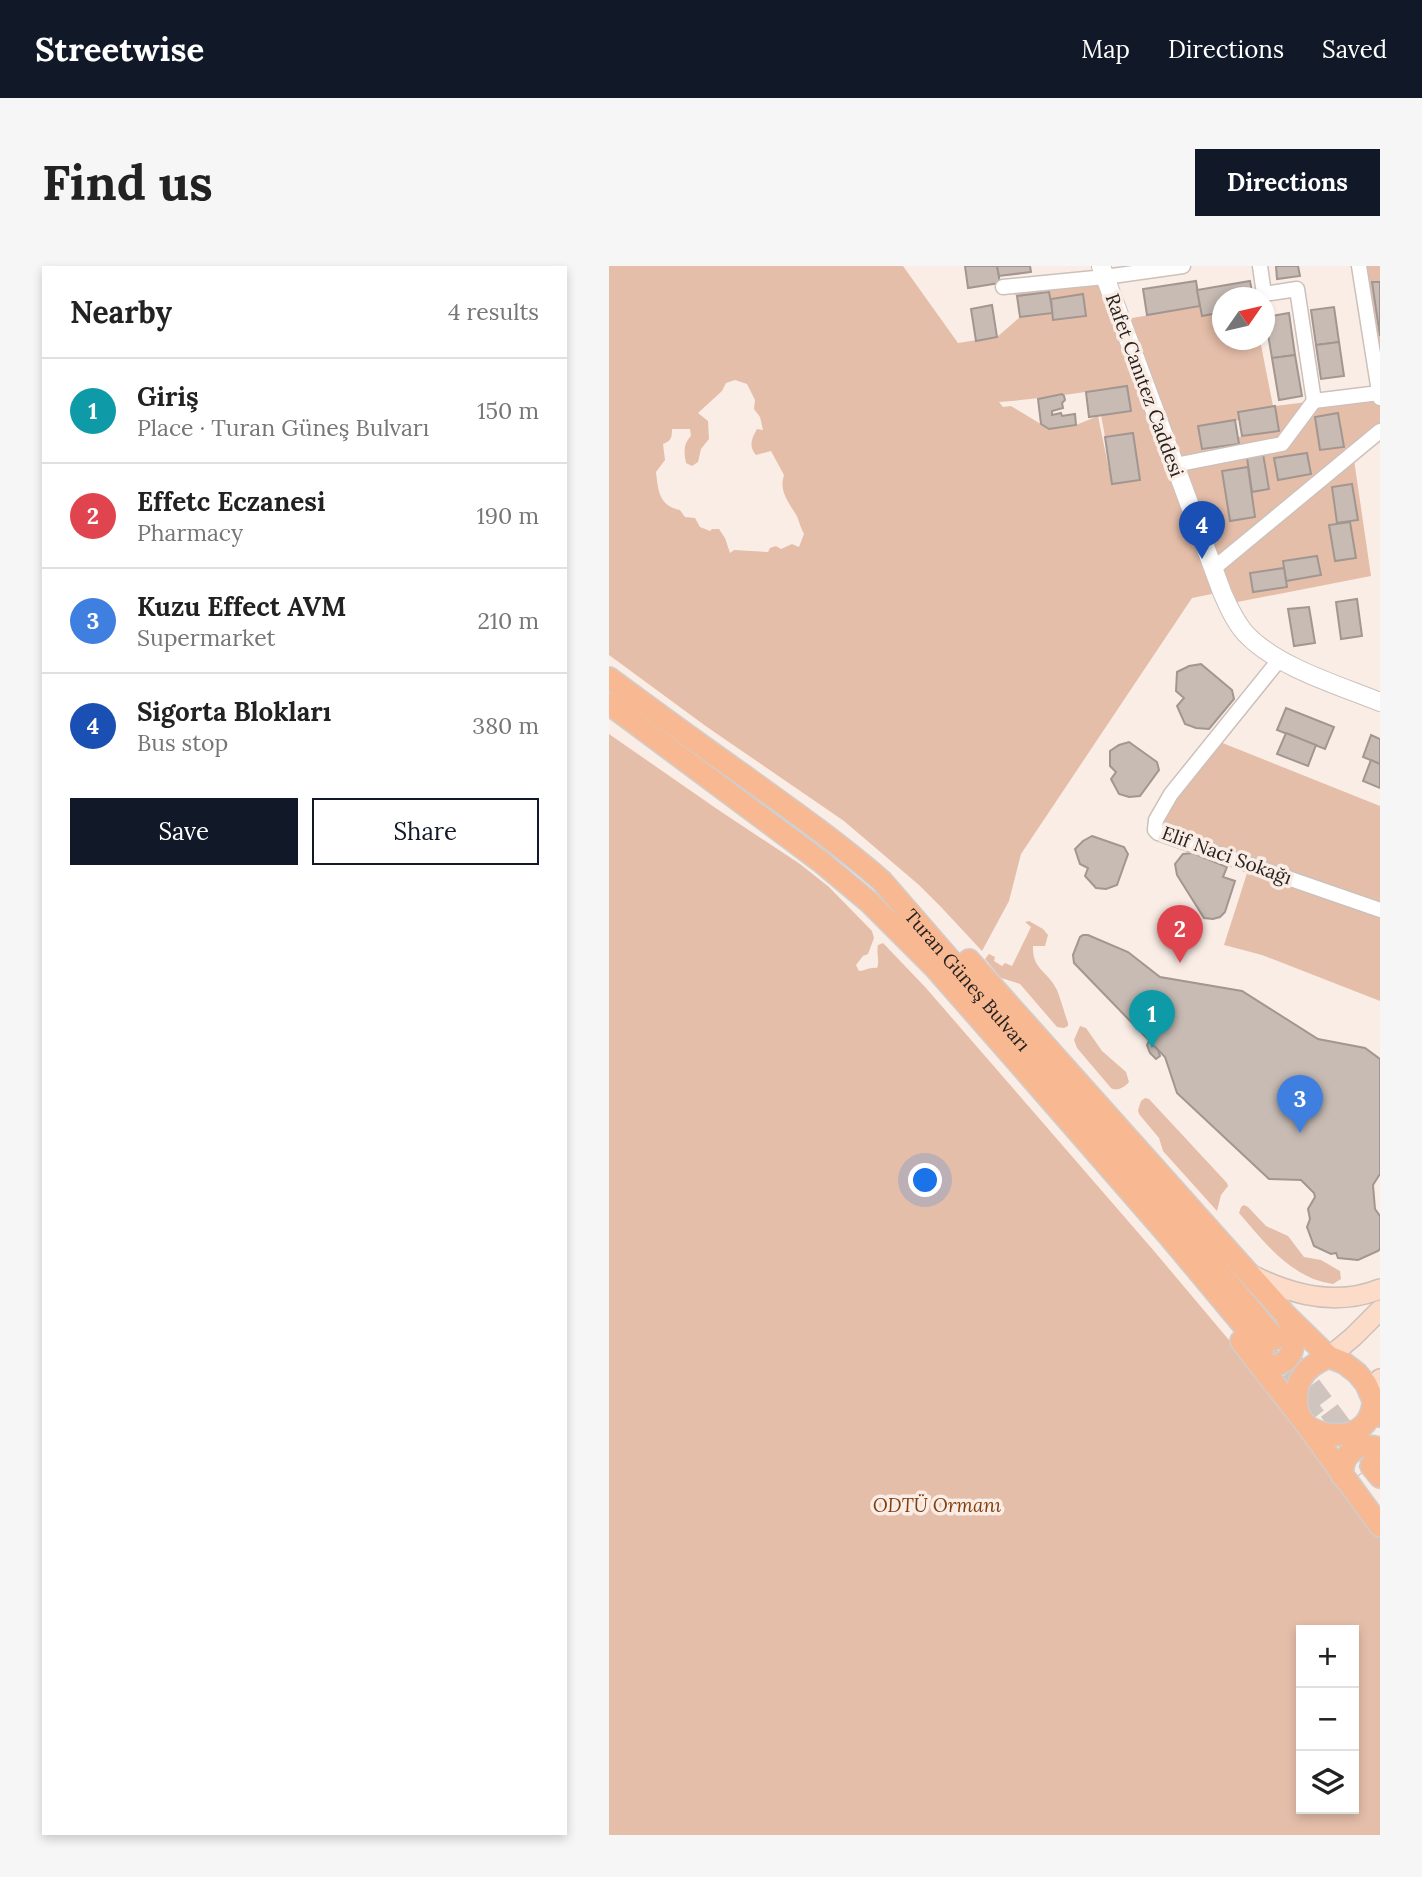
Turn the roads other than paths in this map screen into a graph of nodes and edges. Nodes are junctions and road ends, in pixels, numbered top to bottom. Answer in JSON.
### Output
{"nodes":[{"id":1,"x":1183,"y":266,"type":"edge"},
{"id":2,"x":1260,"y":266,"type":"edge"},
{"id":3,"x":1359,"y":266,"type":"edge"},
{"id":4,"x":1103,"y":272,"type":"edge"},
{"id":5,"x":1003,"y":287,"type":"dead end"},
{"id":6,"x":1379,"y":396,"type":"edge"},
{"id":7,"x":1314,"y":401,"type":"junction"},
{"id":8,"x":1380,"y":430,"type":"edge"},
{"id":9,"x":1175,"y":464,"type":"junction"},
{"id":10,"x":1213,"y":569,"type":"junction"},
{"id":11,"x":1279,"y":660,"type":"junction"},
{"id":12,"x":609,"y":678,"type":"edge"},
{"id":13,"x":1380,"y":702,"type":"edge"},
{"id":14,"x":609,"y":704,"type":"edge"},
{"id":15,"x":882,"y":881,"type":"junction"},
{"id":16,"x":1380,"y":910,"type":"edge"},
{"id":17,"x":1245,"y":1272,"type":"junction"},
{"id":18,"x":1380,"y":1289,"type":"edge"},
{"id":19,"x":1380,"y":1310,"type":"edge"},
{"id":20,"x":1285,"y":1314,"type":"junction"},
{"id":21,"x":1265,"y":1350,"type":"junction"},
{"id":22,"x":1329,"y":1357,"type":"junction"},
{"id":23,"x":1380,"y":1379,"type":"edge"},
{"id":24,"x":1376,"y":1410,"type":"edge"},
{"id":25,"x":1303,"y":1421,"type":"junction"},
{"id":26,"x":1367,"y":1468,"type":"edge"},
{"id":27,"x":1380,"y":1502,"type":"edge"},
{"id":28,"x":1380,"y":1526,"type":"edge"}],
"edges":[{"from":1,"to":4,"type":"street"},
{"from":2,"to":7,"type":"street"},
{"from":3,"to":6,"type":"street"},
{"from":4,"to":5,"type":"street"},
{"from":4,"to":9,"type":"street","name":"Rafet Canıtez Caddesi"},
{"from":6,"to":7,"type":"street"},
{"from":7,"to":9,"type":"street"},
{"from":8,"to":10,"type":"street"},
{"from":9,"to":10,"type":"street","name":"Rafet Canıtez Caddesi"},
{"from":10,"to":11,"type":"street","name":"Rafet Canıtez Caddesi"},
{"from":11,"to":13,"type":"street","name":"Rafet Canıtez Caddesi"},
{"from":11,"to":16,"type":"street","name":"Elif Naci Sokağı"},
{"from":12,"to":15,"type":"main road","name":"Turan Güneş Bulvarı"},
{"from":14,"to":21,"type":"main road","name":"Turan Güneş Bulvarı"},
{"from":15,"to":17,"type":"main road"},
{"from":15,"to":21,"type":"main road","name":"Turan Güneş Bulvarı"},
{"from":17,"to":18,"type":"main road"},
{"from":17,"to":20,"type":"main road"},
{"from":19,"to":22,"type":"main road"},
{"from":20,"to":21,"type":"main road"},
{"from":20,"to":22,"type":"main road"},
{"from":21,"to":25,"type":"main road"},
{"from":22,"to":24,"type":"main road"},
{"from":22,"to":25,"type":"main road"},
{"from":23,"to":24,"type":"main road"},
{"from":24,"to":25,"type":"main road"},
{"from":25,"to":26,"type":"main road"},
{"from":26,"to":27,"type":"main road"},
{"from":26,"to":28,"type":"main road"}]}
